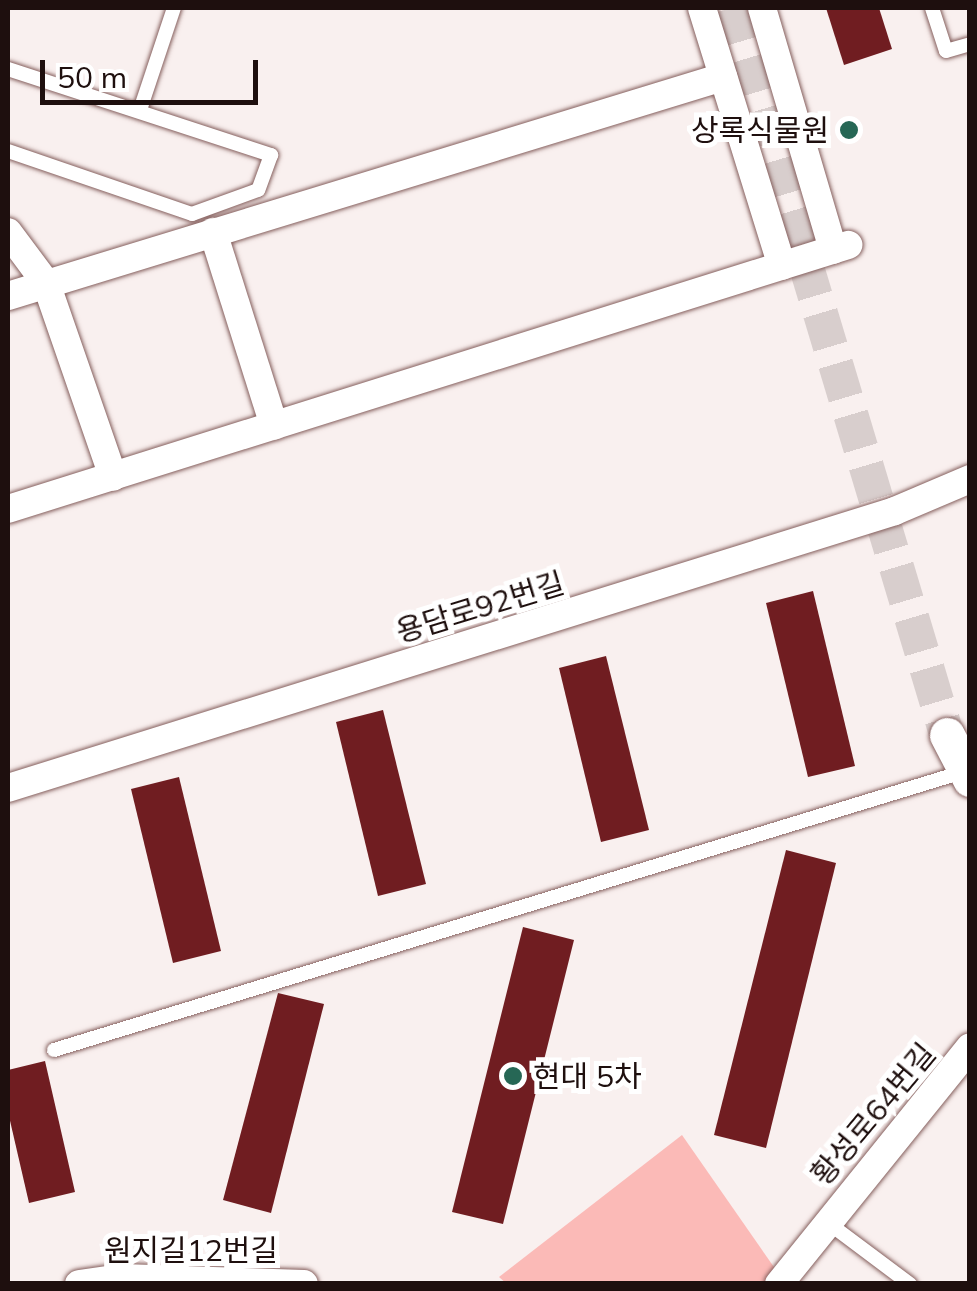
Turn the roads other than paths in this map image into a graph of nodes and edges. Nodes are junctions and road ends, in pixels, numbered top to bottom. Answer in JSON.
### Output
{"nodes":[{"id":1,"x":174,"y":8,"type":"edge"},
{"id":2,"x":702,"y":8,"type":"edge"},
{"id":3,"x":762,"y":8,"type":"edge"},
{"id":4,"x":932,"y":8,"type":"edge"},
{"id":5,"x":970,"y":44,"type":"edge"},
{"id":6,"x":8,"y":69,"type":"edge"},
{"id":7,"x":723,"y":77,"type":"junction"},
{"id":8,"x":140,"y":110,"type":"junction"},
{"id":9,"x":8,"y":151,"type":"edge"},
{"id":10,"x":8,"y":232,"type":"edge"},
{"id":11,"x":212,"y":232,"type":"junction"},
{"id":12,"x":782,"y":266,"type":"junction"},
{"id":13,"x":46,"y":283,"type":"junction"},
{"id":14,"x":8,"y":296,"type":"edge"},
{"id":15,"x":274,"y":426,"type":"junction"},
{"id":16,"x":113,"y":476,"type":"junction"},
{"id":17,"x":970,"y":479,"type":"edge"},
{"id":18,"x":8,"y":509,"type":"edge"},
{"id":19,"x":947,"y":735,"type":"tunnel mouth"},
{"id":20,"x":966,"y":775,"type":"edge"},
{"id":21,"x":8,"y":788,"type":"edge"},
{"id":22,"x":970,"y":1047,"type":"edge"},
{"id":23,"x":54,"y":1050,"type":"dead end"},
{"id":24,"x":826,"y":1221,"type":"junction"},
{"id":25,"x":79,"y":1284,"type":"edge"},
{"id":26,"x":304,"y":1284,"type":"edge"},
{"id":27,"x":779,"y":1284,"type":"edge"},
{"id":28,"x":910,"y":1284,"type":"edge"}],
"edges":[{"from":1,"to":8,"type":"lane"},
{"from":2,"to":7,"type":"street"},
{"from":3,"to":12,"type":"street"},
{"from":4,"to":5,"type":"lane"},
{"from":6,"to":8,"type":"lane"},
{"from":7,"to":11,"type":"street"},
{"from":7,"to":12,"type":"street"},
{"from":8,"to":9,"type":"lane"},
{"from":10,"to":13,"type":"street"},
{"from":11,"to":13,"type":"street"},
{"from":11,"to":15,"type":"street"},
{"from":12,"to":15,"type":"street"},
{"from":13,"to":14,"type":"street"},
{"from":13,"to":16,"type":"street"},
{"from":15,"to":16,"type":"street"},
{"from":16,"to":18,"type":"street"},
{"from":17,"to":21,"type":"street","name":"용담로92번길"},
{"from":19,"to":20,"type":"street"},
{"from":20,"to":23,"type":"lane"},
{"from":22,"to":24,"type":"street","name":"황성로64번길"},
{"from":24,"to":27,"type":"street","name":"황성로64번길"},
{"from":24,"to":28,"type":"lane","name":"황성로64번길"},
{"from":25,"to":26,"type":"street","name":"원지길12번길"}]}
